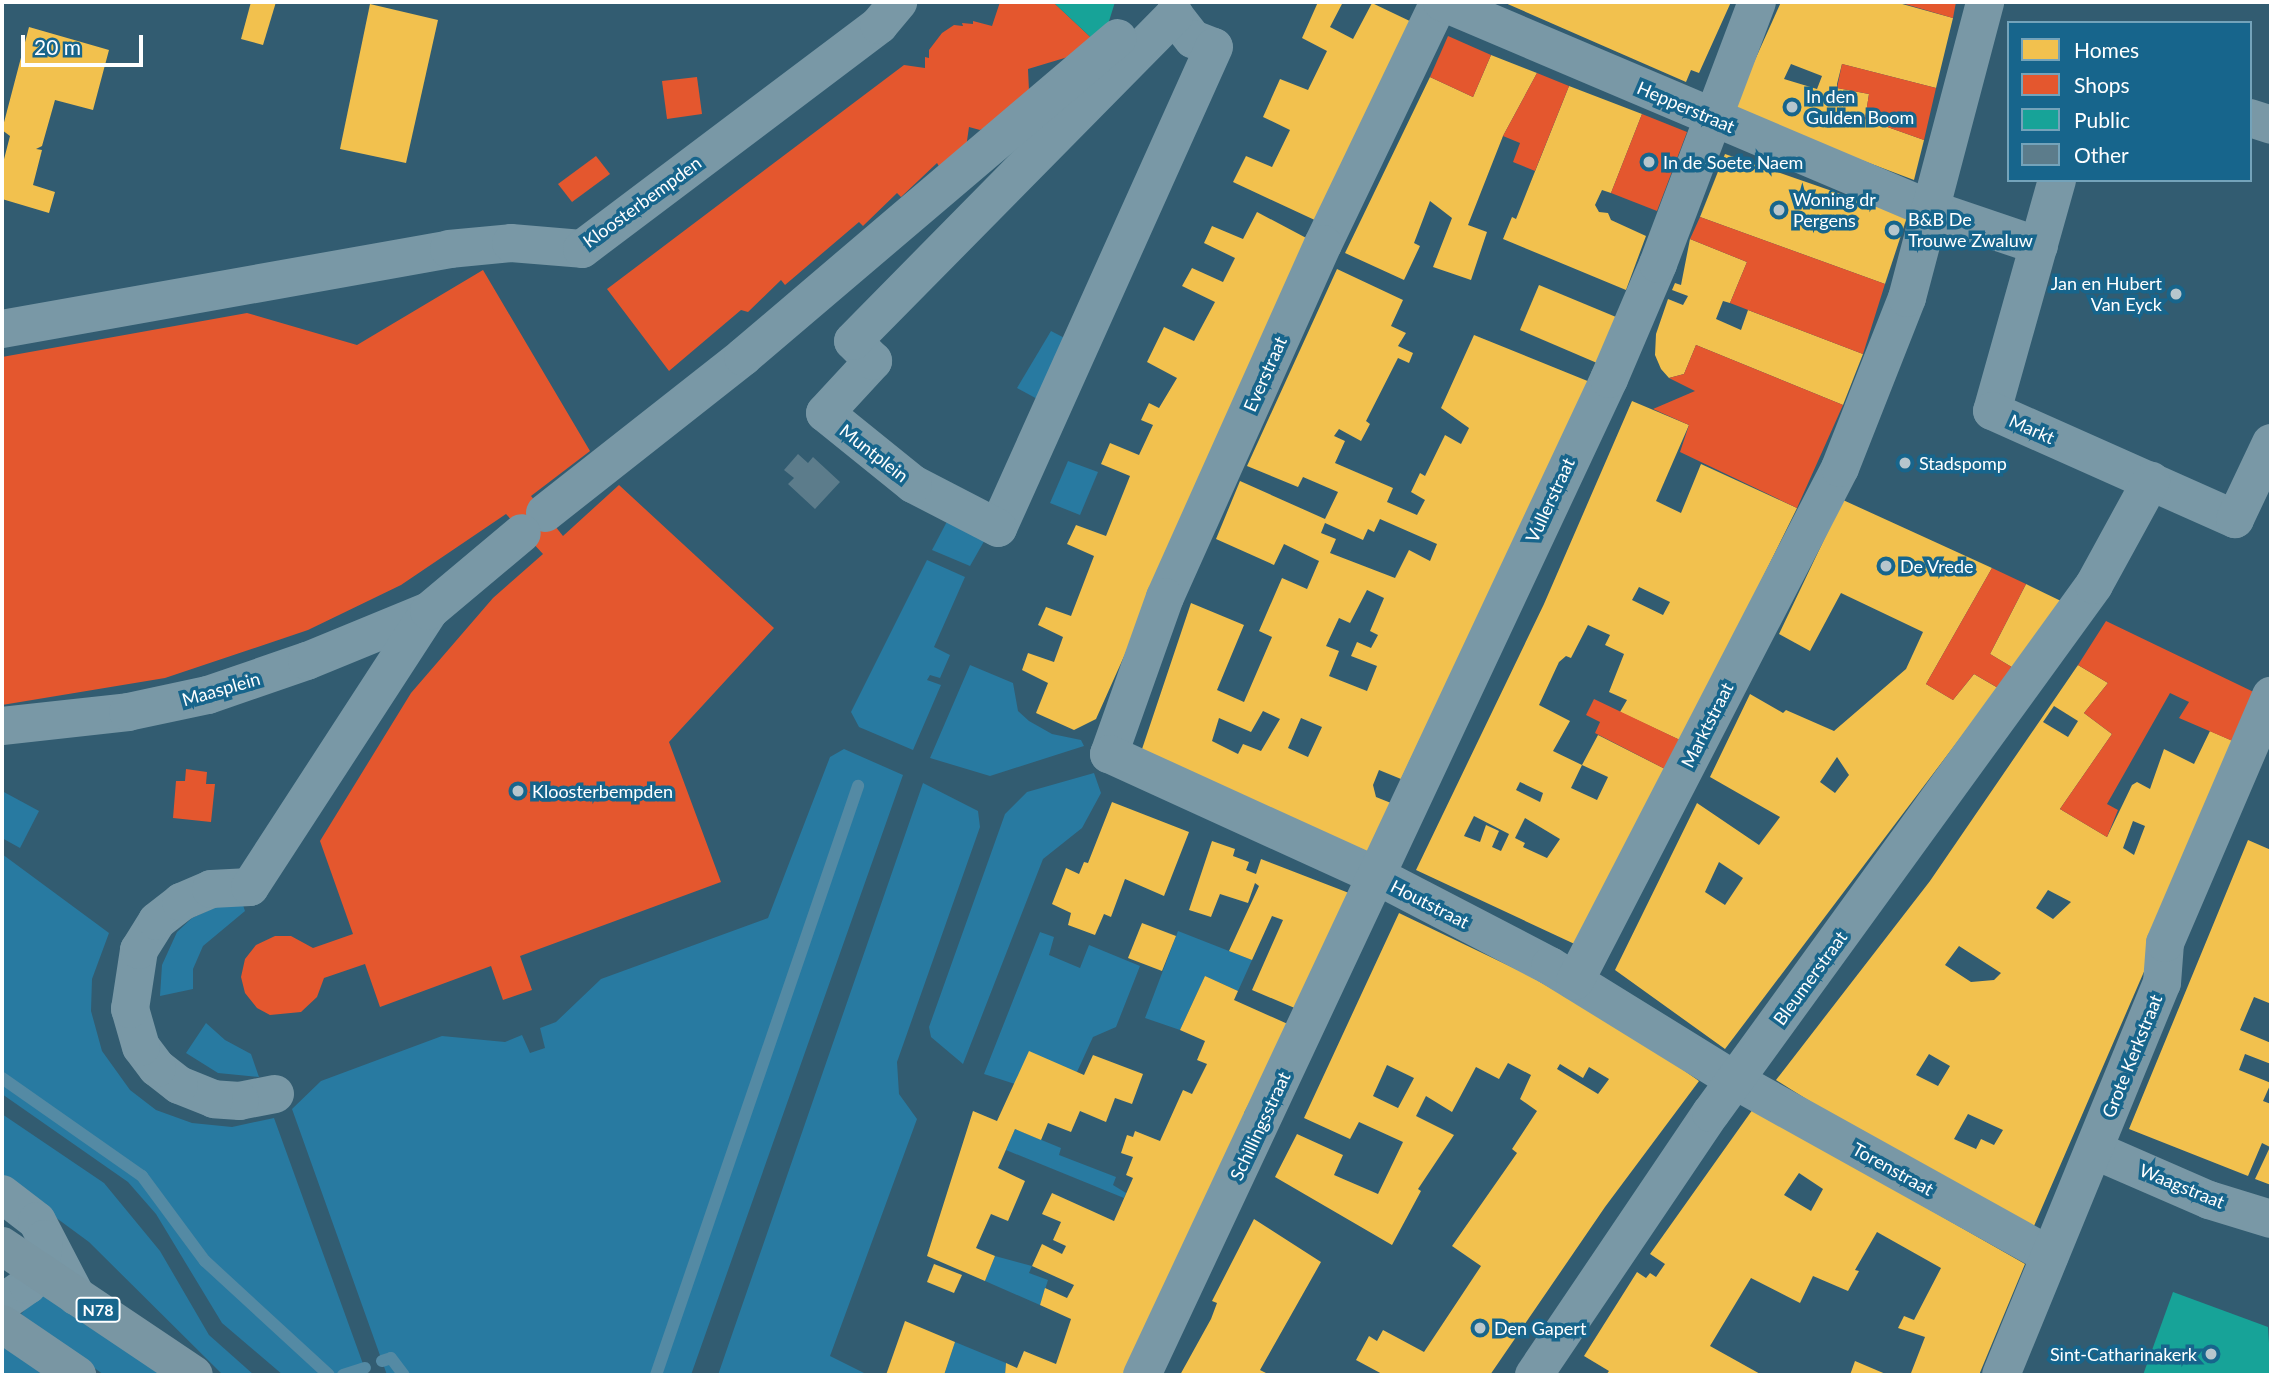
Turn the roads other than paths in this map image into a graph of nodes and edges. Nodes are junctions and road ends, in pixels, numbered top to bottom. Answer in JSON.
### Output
{"nodes":[{"id":1,"x":898,"y":2,"type":"edge"},
{"id":2,"x":1154,"y":2,"type":"edge"},
{"id":3,"x":1440,"y":2,"type":"edge"},
{"id":4,"x":1757,"y":2,"type":"edge"},
{"id":5,"x":1985,"y":2,"type":"edge"},
{"id":6,"x":1214,"y":47,"type":"joint"},
{"id":7,"x":1711,"y":118,"type":"junction"},
{"id":8,"x":2252,"y":119,"type":"edge"},
{"id":9,"x":2271,"y":125,"type":"edge"},
{"id":10,"x":2056,"y":182,"type":"edge"},
{"id":11,"x":1930,"y":209,"type":"junction"},
{"id":12,"x":2039,"y":246,"type":"junction"},
{"id":13,"x":2,"y":328,"type":"edge"},
{"id":14,"x":2271,"y":443,"type":"edge"},
{"id":15,"x":2151,"y":481,"type":"junction"},
{"id":16,"x":429,"y":611,"type":"junction"},
{"id":17,"x":2271,"y":696,"type":"edge"},
{"id":18,"x":2,"y":726,"type":"edge"},
{"id":19,"x":1109,"y":754,"type":"joint"},
{"id":20,"x":1379,"y":877,"type":"junction"},
{"id":21,"x":1575,"y":981,"type":"junction"},
{"id":22,"x":1736,"y":1081,"type":"junction"},
{"id":23,"x":275,"y":1094,"type":"dead end"},
{"id":24,"x":2094,"y":1150,"type":"junction"},
{"id":25,"x":2,"y":1194,"type":"edge"},
{"id":26,"x":2271,"y":1219,"type":"edge"},
{"id":27,"x":43,"y":1232,"type":"junction"},
{"id":28,"x":2,"y":1246,"type":"edge"},
{"id":29,"x":2050,"y":1256,"type":"junction"},
{"id":30,"x":37,"y":1269,"type":"junction"},
{"id":31,"x":76,"y":1296,"type":"junction"},
{"id":32,"x":2,"y":1303,"type":"edge"},
{"id":33,"x":2,"y":1324,"type":"edge"},
{"id":34,"x":77,"y":1375,"type":"edge"},
{"id":35,"x":194,"y":1375,"type":"edge"},
{"id":36,"x":1142,"y":1375,"type":"edge"},
{"id":37,"x":1534,"y":1375,"type":"edge"},
{"id":38,"x":2001,"y":1375,"type":"edge"}],
"edges":[{"from":1,"to":13,"type":"street","name":"Kloosterbempden"},
{"from":2,"to":16,"type":"street"},
{"from":3,"to":7,"type":"street","name":"Hepperstraat"},
{"from":3,"to":19,"type":"street","name":"Everstraat"},
{"from":4,"to":7,"type":"street","name":"Vullerstraat"},
{"from":5,"to":11,"type":"street"},
{"from":6,"to":6,"type":"street","name":"Muntplein"},
{"from":7,"to":11,"type":"street","name":"Hepperstraat"},
{"from":7,"to":20,"type":"street","name":"Vullerstraat"},
{"from":8,"to":9,"type":"street"},
{"from":10,"to":12,"type":"street","name":"Markt"},
{"from":11,"to":12,"type":"street"},
{"from":11,"to":21,"type":"street","name":"Marktstraat"},
{"from":12,"to":15,"type":"street","name":"Markt"},
{"from":14,"to":15,"type":"street","name":"Markt"},
{"from":15,"to":22,"type":"street","name":"Bleumerstraat"},
{"from":16,"to":18,"type":"street","name":"Maasplein"},
{"from":16,"to":23,"type":"street"},
{"from":17,"to":24,"type":"street","name":"Grote Kerkstraat"},
{"from":19,"to":20,"type":"street","name":"Houtstraat"},
{"from":20,"to":21,"type":"street","name":"Houtstraat"},
{"from":20,"to":36,"type":"street","name":"Schillingsstraat"},
{"from":21,"to":22,"type":"street","name":"Houtstraat"},
{"from":22,"to":29,"type":"street","name":"Torenstraat"},
{"from":22,"to":37,"type":"street","name":"Bleumerstraat"},
{"from":24,"to":26,"type":"street","name":"Waagstraat"},
{"from":24,"to":29,"type":"street","name":"Grote Kerkstraat"},
{"from":25,"to":27,"type":"street"},
{"from":27,"to":30,"type":"street"},
{"from":27,"to":31,"type":"street"},
{"from":28,"to":30,"type":"main road","number":"N78"},
{"from":29,"to":38,"type":"street","name":"Grote Kerkstraat"},
{"from":30,"to":31,"type":"main road","number":"N78"},
{"from":30,"to":32,"type":"street"},
{"from":31,"to":35,"type":"main road","number":"N78"},
{"from":33,"to":34,"type":"main road"}]}
